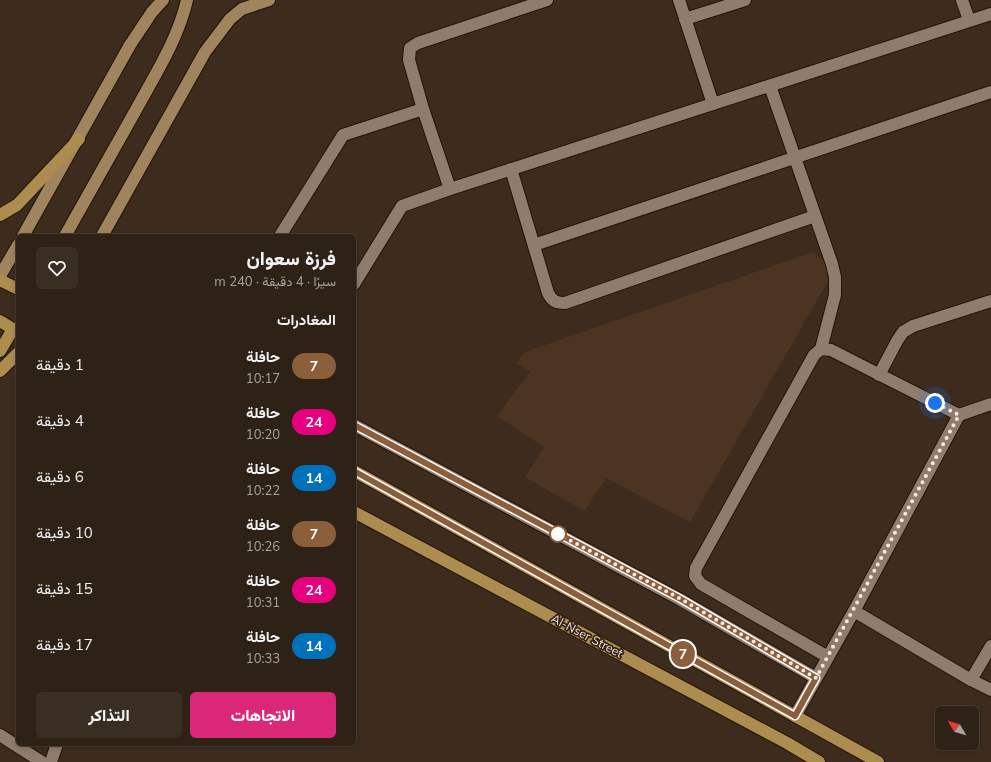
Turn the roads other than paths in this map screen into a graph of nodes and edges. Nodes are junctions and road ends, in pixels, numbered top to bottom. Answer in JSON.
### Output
{"nodes":[{"id":1,"x":162,"y":0,"type":"edge"},
{"id":2,"x":187,"y":0,"type":"edge"},
{"id":3,"x":269,"y":0,"type":"edge"},
{"id":4,"x":547,"y":0,"type":"edge"},
{"id":5,"x":679,"y":0,"type":"edge"},
{"id":6,"x":746,"y":0,"type":"edge"},
{"id":7,"x":962,"y":0,"type":"edge"},
{"id":8,"x":991,"y":14,"type":"edge"},
{"id":9,"x":685,"y":19,"type":"junction"},
{"id":10,"x":969,"y":20,"type":"junction"},
{"id":11,"x":770,"y":86,"type":"junction"},
{"id":12,"x":991,"y":92,"type":"edge"},
{"id":13,"x":713,"y":104,"type":"junction"},
{"id":14,"x":423,"y":109,"type":"junction"},
{"id":15,"x":78,"y":139,"type":"junction"},
{"id":16,"x":795,"y":157,"type":"junction"},
{"id":17,"x":511,"y":169,"type":"junction"},
{"id":18,"x":450,"y":188,"type":"junction"},
{"id":19,"x":0,"y":215,"type":"edge"},
{"id":20,"x":816,"y":216,"type":"junction"},
{"id":21,"x":24,"y":234,"type":"edge"},
{"id":22,"x":66,"y":234,"type":"edge"},
{"id":23,"x":103,"y":234,"type":"edge"},
{"id":24,"x":281,"y":234,"type":"edge"},
{"id":25,"x":534,"y":245,"type":"junction"},
{"id":26,"x":16,"y":248,"type":"edge"},
{"id":27,"x":0,"y":276,"type":"edge"},
{"id":28,"x":0,"y":280,"type":"edge"},
{"id":29,"x":356,"y":281,"type":"edge"},
{"id":30,"x":16,"y":287,"type":"edge"},
{"id":31,"x":991,"y":301,"type":"edge"},
{"id":32,"x":0,"y":321,"type":"edge"},
{"id":33,"x":15,"y":331,"type":"edge"},
{"id":34,"x":822,"y":348,"type":"junction"},
{"id":35,"x":0,"y":351,"type":"edge"},
{"id":36,"x":16,"y":355,"type":"edge"},
{"id":37,"x":0,"y":371,"type":"edge"},
{"id":38,"x":879,"y":375,"type":"junction"},
{"id":39,"x":991,"y":404,"type":"edge"},
{"id":40,"x":959,"y":415,"type":"junction"},
{"id":41,"x":356,"y":426,"type":"edge"},
{"id":42,"x":356,"y":473,"type":"edge"},
{"id":43,"x":356,"y":513,"type":"edge"},
{"id":44,"x":854,"y":611,"type":"junction"},
{"id":45,"x":991,"y":646,"type":"edge"},
{"id":46,"x":828,"y":657,"type":"junction"},
{"id":47,"x":816,"y":678,"type":"junction"},
{"id":48,"x":971,"y":680,"type":"junction"},
{"id":49,"x":991,"y":690,"type":"edge"},
{"id":50,"x":795,"y":716,"type":"junction"},
{"id":51,"x":0,"y":735,"type":"edge"},
{"id":52,"x":16,"y":745,"type":"edge"},
{"id":53,"x":17,"y":746,"type":"edge"},
{"id":54,"x":56,"y":746,"type":"edge"},
{"id":55,"x":42,"y":762,"type":"edge"},
{"id":56,"x":50,"y":762,"type":"edge"},
{"id":57,"x":819,"y":762,"type":"edge"},
{"id":58,"x":878,"y":762,"type":"edge"}],
"edges":[{"from":1,"to":15,"type":"street"},
{"from":2,"to":22,"type":"street"},
{"from":3,"to":23,"type":"street"},
{"from":4,"to":14,"type":"street"},
{"from":5,"to":9,"type":"street"},
{"from":6,"to":9,"type":"street"},
{"from":7,"to":10,"type":"street"},
{"from":8,"to":10,"type":"street"},
{"from":9,"to":13,"type":"street"},
{"from":10,"to":11,"type":"street"},
{"from":11,"to":13,"type":"street"},
{"from":11,"to":16,"type":"street"},
{"from":12,"to":16,"type":"street"},
{"from":13,"to":17,"type":"street"},
{"from":14,"to":18,"type":"street"},
{"from":14,"to":24,"type":"street"},
{"from":15,"to":19,"type":"main road"},
{"from":15,"to":21,"type":"street"},
{"from":16,"to":20,"type":"street"},
{"from":16,"to":25,"type":"street"},
{"from":17,"to":18,"type":"street"},
{"from":17,"to":25,"type":"street"},
{"from":18,"to":29,"type":"street"},
{"from":20,"to":25,"type":"street"},
{"from":20,"to":34,"type":"street"},
{"from":26,"to":27,"type":"street"},
{"from":28,"to":30,"type":"main road"},
{"from":31,"to":38,"type":"street"},
{"from":32,"to":33,"type":"main road"},
{"from":33,"to":35,"type":"main road"},
{"from":34,"to":38,"type":"street"},
{"from":34,"to":46,"type":"street"},
{"from":36,"to":37,"type":"main road"},
{"from":38,"to":40,"type":"street"},
{"from":39,"to":40,"type":"street"},
{"from":40,"to":44,"type":"street"},
{"from":41,"to":47,"type":"street"},
{"from":42,"to":50,"type":"main road"},
{"from":43,"to":57,"type":"main road","name":"Al-Nser Street"},
{"from":44,"to":46,"type":"street"},
{"from":44,"to":48,"type":"street"},
{"from":45,"to":48,"type":"street"},
{"from":46,"to":47,"type":"street"},
{"from":47,"to":50,"type":"street"},
{"from":48,"to":49,"type":"street"},
{"from":50,"to":58,"type":"main road"},
{"from":51,"to":52,"type":"street"},
{"from":53,"to":55,"type":"street"},
{"from":54,"to":56,"type":"street"}]}
